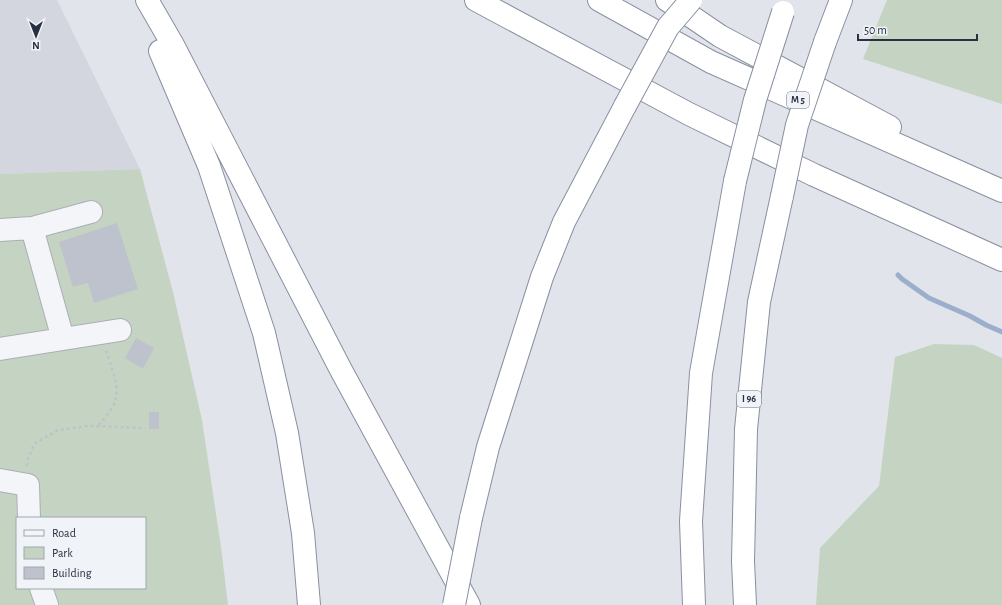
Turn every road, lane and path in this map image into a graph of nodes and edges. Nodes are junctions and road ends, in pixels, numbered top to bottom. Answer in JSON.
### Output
{"nodes":[{"id":1,"x":134,"y":0,"type":"edge"},
{"id":2,"x":147,"y":0,"type":"edge"},
{"id":3,"x":476,"y":0,"type":"edge"},
{"id":4,"x":599,"y":0,"type":"edge"},
{"id":5,"x":667,"y":0,"type":"edge"},
{"id":6,"x":676,"y":0,"type":"edge"},
{"id":7,"x":690,"y":0,"type":"edge"},
{"id":8,"x":841,"y":0,"type":"edge"},
{"id":9,"x":785,"y":6,"type":"edge"},
{"id":10,"x":668,"y":27,"type":"junction"},
{"id":11,"x":1002,"y":186,"type":"edge"},
{"id":12,"x":1002,"y":191,"type":"edge"},
{"id":13,"x":91,"y":212,"type":"dead end"},
{"id":14,"x":32,"y":228,"type":"junction"},
{"id":15,"x":0,"y":230,"type":"edge"},
{"id":16,"x":1002,"y":260,"type":"edge"},
{"id":17,"x":110,"y":332,"type":"joint"},
{"id":18,"x":63,"y":339,"type":"junction"},
{"id":19,"x":0,"y":349,"type":"edge"},
{"id":20,"x":98,"y":426,"type":"junction"},
{"id":21,"x":145,"y":428,"type":"dead end"},
{"id":22,"x":0,"y":480,"type":"edge"},
{"id":23,"x":28,"y":485,"type":"junction"},
{"id":24,"x":30,"y":517,"type":"edge"},
{"id":25,"x":41,"y":589,"type":"edge"},
{"id":26,"x":47,"y":605,"type":"edge"},
{"id":27,"x":309,"y":605,"type":"edge"},
{"id":28,"x":454,"y":605,"type":"edge"},
{"id":29,"x":469,"y":605,"type":"edge"},
{"id":30,"x":694,"y":605,"type":"edge"},
{"id":31,"x":745,"y":605,"type":"edge"}],
"edges":[{"from":1,"to":27,"type":"highway"},
{"from":2,"to":29,"type":"highway"},
{"from":3,"to":16,"type":"highway"},
{"from":4,"to":12,"type":"highway","number":"M 5"},
{"from":5,"to":11,"type":"highway"},
{"from":6,"to":10,"type":"highway"},
{"from":7,"to":10,"type":"highway","bridge":true},
{"from":8,"to":31,"type":"highway","number":"I 96","bridge":true},
{"from":9,"to":30,"type":"highway","bridge":true},
{"from":10,"to":28,"type":"highway","bridge":true},
{"from":13,"to":14,"type":"lane"},
{"from":14,"to":15,"type":"lane"},
{"from":14,"to":18,"type":"lane"},
{"from":17,"to":18,"type":"lane"},
{"from":17,"to":20,"type":"path"},
{"from":18,"to":19,"type":"lane"},
{"from":20,"to":21,"type":"path"},
{"from":20,"to":23,"type":"path"},
{"from":22,"to":23,"type":"lane"},
{"from":23,"to":24,"type":"lane"},
{"from":25,"to":26,"type":"lane"}]}
